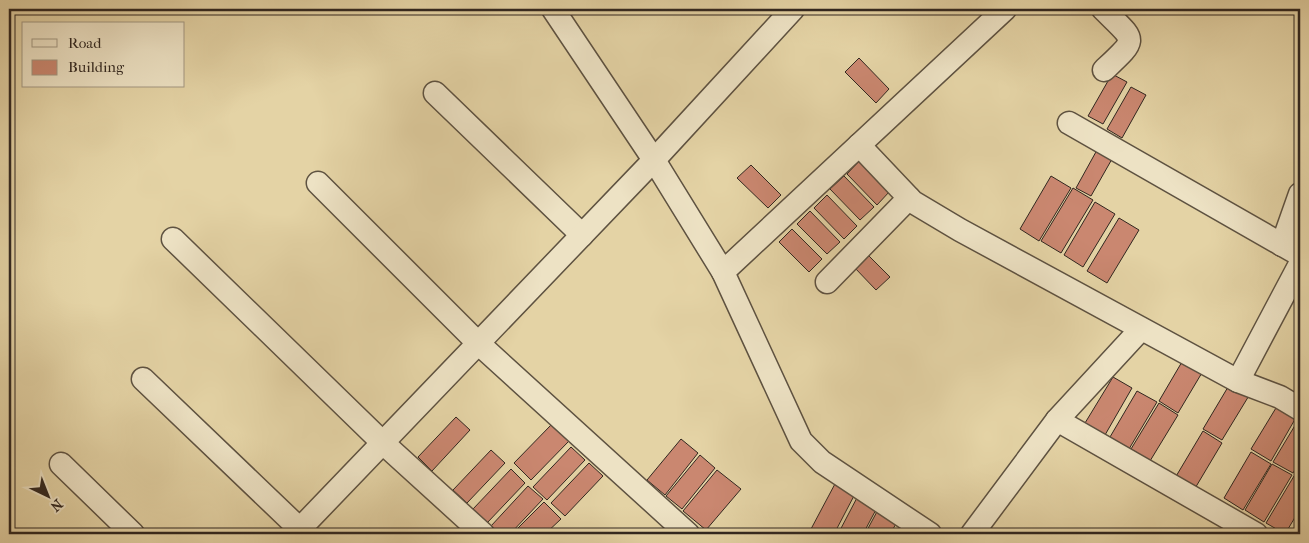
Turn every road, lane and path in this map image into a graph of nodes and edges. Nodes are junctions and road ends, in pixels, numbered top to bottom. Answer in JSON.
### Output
{"nodes":[{"id":1,"x":553,"y":9,"type":"edge"},
{"id":2,"x":793,"y":9,"type":"edge"},
{"id":3,"x":1006,"y":9,"type":"edge"},
{"id":4,"x":1103,"y":9,"type":"edge"},
{"id":5,"x":1104,"y":70,"type":"dead end"},
{"id":6,"x":435,"y":93,"type":"dead end"},
{"id":7,"x":1069,"y":123,"type":"dead end"},
{"id":8,"x":859,"y":145,"type":"junction"},
{"id":9,"x":654,"y":160,"type":"junction"},
{"id":10,"x":318,"y":183,"type":"dead end"},
{"id":11,"x":1300,"y":194,"type":"edge"},
{"id":12,"x":909,"y":198,"type":"junction"},
{"id":13,"x":582,"y":235,"type":"junction"},
{"id":14,"x":174,"y":239,"type":"dead end"},
{"id":15,"x":1291,"y":250,"type":"edge"},
{"id":16,"x":1300,"y":264,"type":"edge"},
{"id":17,"x":723,"y":272,"type":"junction"},
{"id":18,"x":827,"y":282,"type":"dead end"},
{"id":19,"x":1141,"y":328,"type":"junction"},
{"id":20,"x":478,"y":343,"type":"junction"},
{"id":21,"x":144,"y":379,"type":"dead end"},
{"id":22,"x":1238,"y":381,"type":"junction"},
{"id":23,"x":1300,"y":409,"type":"edge"},
{"id":24,"x":1057,"y":420,"type":"junction"},
{"id":25,"x":382,"y":443,"type":"junction"},
{"id":26,"x":61,"y":464,"type":"dead end"},
{"id":27,"x":300,"y":533,"type":"edge"},
{"id":28,"x":133,"y":534,"type":"edge"},
{"id":29,"x":483,"y":534,"type":"edge"},
{"id":30,"x":688,"y":534,"type":"edge"},
{"id":31,"x":930,"y":534,"type":"edge"},
{"id":32,"x":972,"y":534,"type":"edge"},
{"id":33,"x":1256,"y":534,"type":"edge"}],
"edges":[{"from":1,"to":9,"type":"street"},
{"from":2,"to":9,"type":"street"},
{"from":3,"to":8,"type":"street"},
{"from":4,"to":5,"type":"street"},
{"from":6,"to":13,"type":"street"},
{"from":7,"to":15,"type":"street"},
{"from":8,"to":12,"type":"street"},
{"from":8,"to":17,"type":"street"},
{"from":9,"to":13,"type":"street"},
{"from":9,"to":17,"type":"street"},
{"from":10,"to":20,"type":"street"},
{"from":11,"to":15,"type":"street"},
{"from":12,"to":18,"type":"street"},
{"from":12,"to":19,"type":"street"},
{"from":13,"to":20,"type":"street"},
{"from":14,"to":25,"type":"street"},
{"from":16,"to":22,"type":"street"},
{"from":17,"to":31,"type":"street"},
{"from":19,"to":22,"type":"street"},
{"from":19,"to":24,"type":"street"},
{"from":20,"to":25,"type":"street"},
{"from":20,"to":30,"type":"street"},
{"from":21,"to":27,"type":"street"},
{"from":22,"to":23,"type":"street"},
{"from":24,"to":32,"type":"street"},
{"from":24,"to":33,"type":"street"},
{"from":25,"to":27,"type":"street"},
{"from":25,"to":29,"type":"street"},
{"from":26,"to":28,"type":"street"}]}
